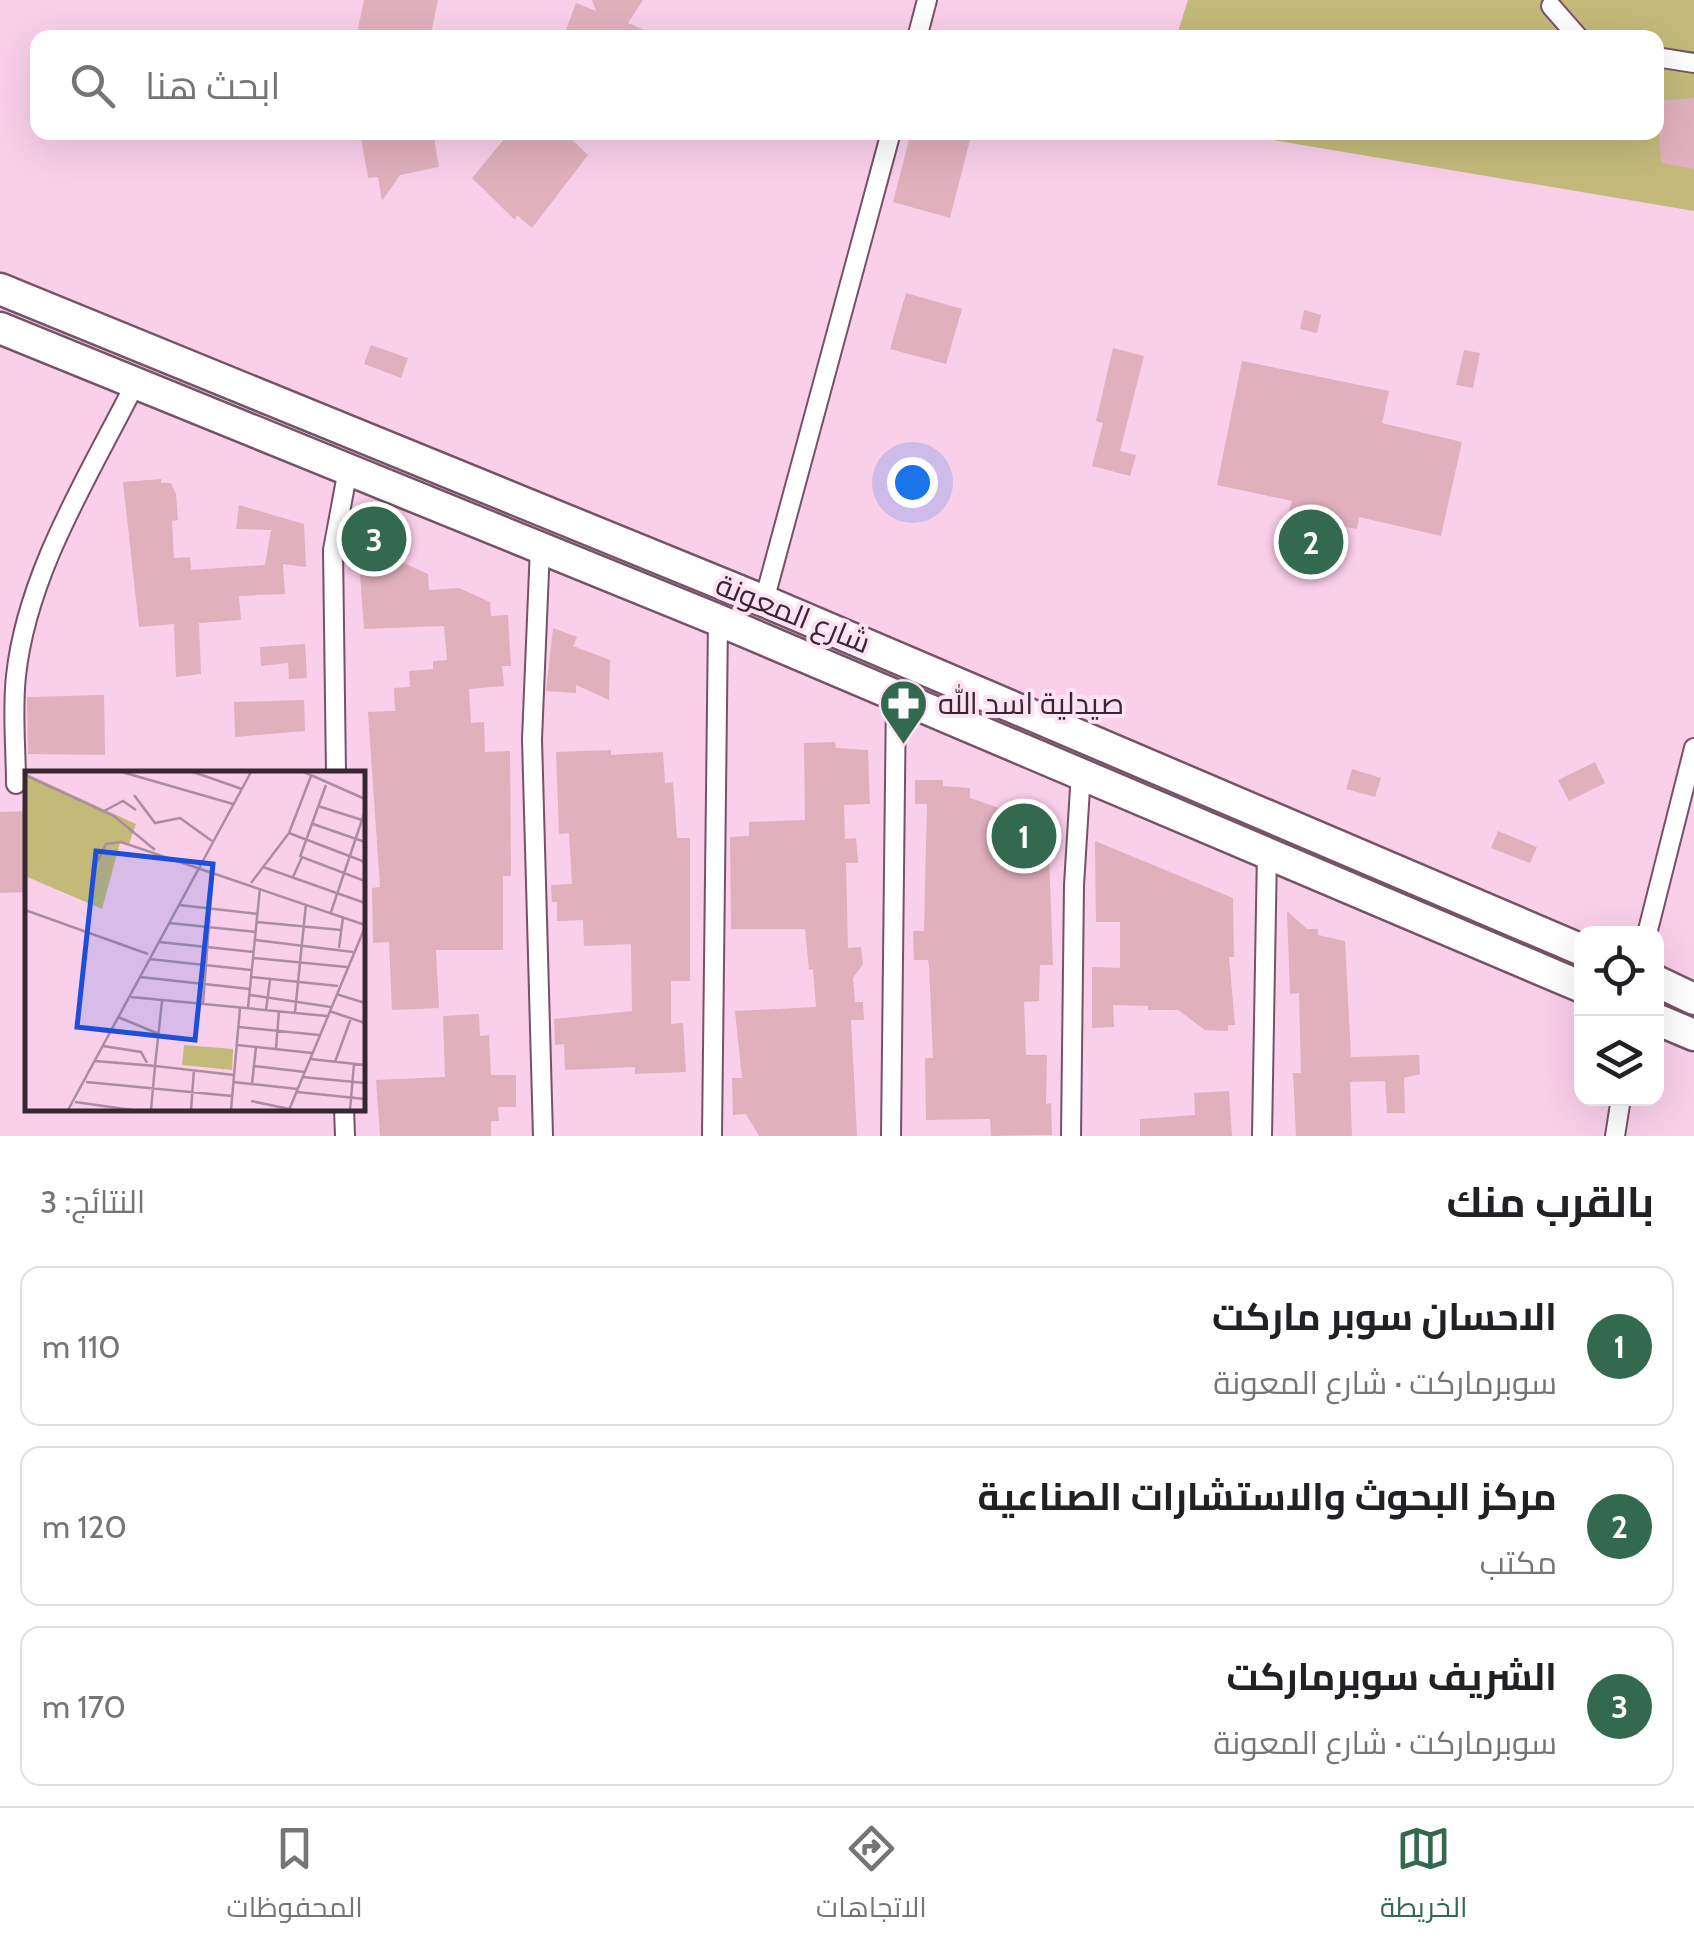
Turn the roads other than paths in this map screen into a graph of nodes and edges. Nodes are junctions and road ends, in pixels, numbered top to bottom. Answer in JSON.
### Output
{"nodes":[{"id":1,"x":927,"y":0,"type":"edge"},
{"id":2,"x":1551,"y":6,"type":"dead end"},
{"id":3,"x":919,"y":30,"type":"edge"},
{"id":4,"x":1572,"y":30,"type":"edge"},
{"id":5,"x":1664,"y":58,"type":"edge"},
{"id":6,"x":1694,"y":63,"type":"edge"},
{"id":7,"x":889,"y":140,"type":"edge"},
{"id":8,"x":0,"y":289,"type":"edge"},
{"id":9,"x":0,"y":328,"type":"edge"},
{"id":10,"x":136,"y":382,"type":"junction"},
{"id":11,"x":348,"y":469,"type":"junction"},
{"id":12,"x":540,"y":547,"type":"junction"},
{"id":13,"x":764,"y":601,"type":"junction"},
{"id":14,"x":718,"y":620,"type":"junction"},
{"id":15,"x":8,"y":675,"type":"edge"},
{"id":16,"x":896,"y":695,"type":"junction"},
{"id":17,"x":1694,"y":748,"type":"edge"},
{"id":18,"x":336,"y":771,"type":"edge"},
{"id":19,"x":1082,"y":772,"type":"junction"},
{"id":20,"x":15,"y":784,"type":"edge"},
{"id":21,"x":1267,"y":851,"type":"junction"},
{"id":22,"x":1649,"y":926,"type":"edge"},
{"id":23,"x":1574,"y":947,"type":"edge"},
{"id":24,"x":1574,"y":983,"type":"edge"},
{"id":25,"x":1664,"y":985,"type":"edge"},
{"id":26,"x":1694,"y":999,"type":"edge"},
{"id":27,"x":1664,"y":1023,"type":"edge"},
{"id":28,"x":1694,"y":1036,"type":"edge"},
{"id":29,"x":1620,"y":1106,"type":"edge"},
{"id":30,"x":344,"y":1111,"type":"edge"},
{"id":31,"x":345,"y":1136,"type":"edge"},
{"id":32,"x":543,"y":1136,"type":"edge"},
{"id":33,"x":712,"y":1136,"type":"edge"},
{"id":34,"x":891,"y":1136,"type":"edge"},
{"id":35,"x":1072,"y":1136,"type":"edge"},
{"id":36,"x":1262,"y":1136,"type":"edge"},
{"id":37,"x":1614,"y":1136,"type":"edge"}],
"edges":[{"from":1,"to":3,"type":"street"},
{"from":2,"to":4,"type":"street"},
{"from":5,"to":6,"type":"street"},
{"from":7,"to":13,"type":"street"},
{"from":8,"to":13,"type":"highway","name":"شارع المعونة"},
{"from":9,"to":10,"type":"highway","name":"شارع المعونة"},
{"from":10,"to":11,"type":"highway","name":"شارع المعونة"},
{"from":10,"to":15,"type":"street"},
{"from":11,"to":12,"type":"highway","name":"شارع المعونة"},
{"from":11,"to":18,"type":"street"},
{"from":12,"to":14,"type":"highway","name":"شارع المعونة"},
{"from":12,"to":32,"type":"street"},
{"from":13,"to":23,"type":"highway","name":"شارع المعونة"},
{"from":14,"to":16,"type":"highway","name":"شارع المعونة"},
{"from":14,"to":33,"type":"street"},
{"from":15,"to":20,"type":"street"},
{"from":16,"to":19,"type":"highway","name":"شارع المعونة"},
{"from":16,"to":34,"type":"street"},
{"from":17,"to":22,"type":"street"},
{"from":19,"to":21,"type":"highway","name":"شارع المعونة"},
{"from":19,"to":35,"type":"street"},
{"from":21,"to":24,"type":"highway","name":"شارع المعونة"},
{"from":21,"to":36,"type":"street"},
{"from":25,"to":26,"type":"highway"},
{"from":27,"to":28,"type":"highway"},
{"from":29,"to":37,"type":"street"},
{"from":30,"to":31,"type":"street"}]}
